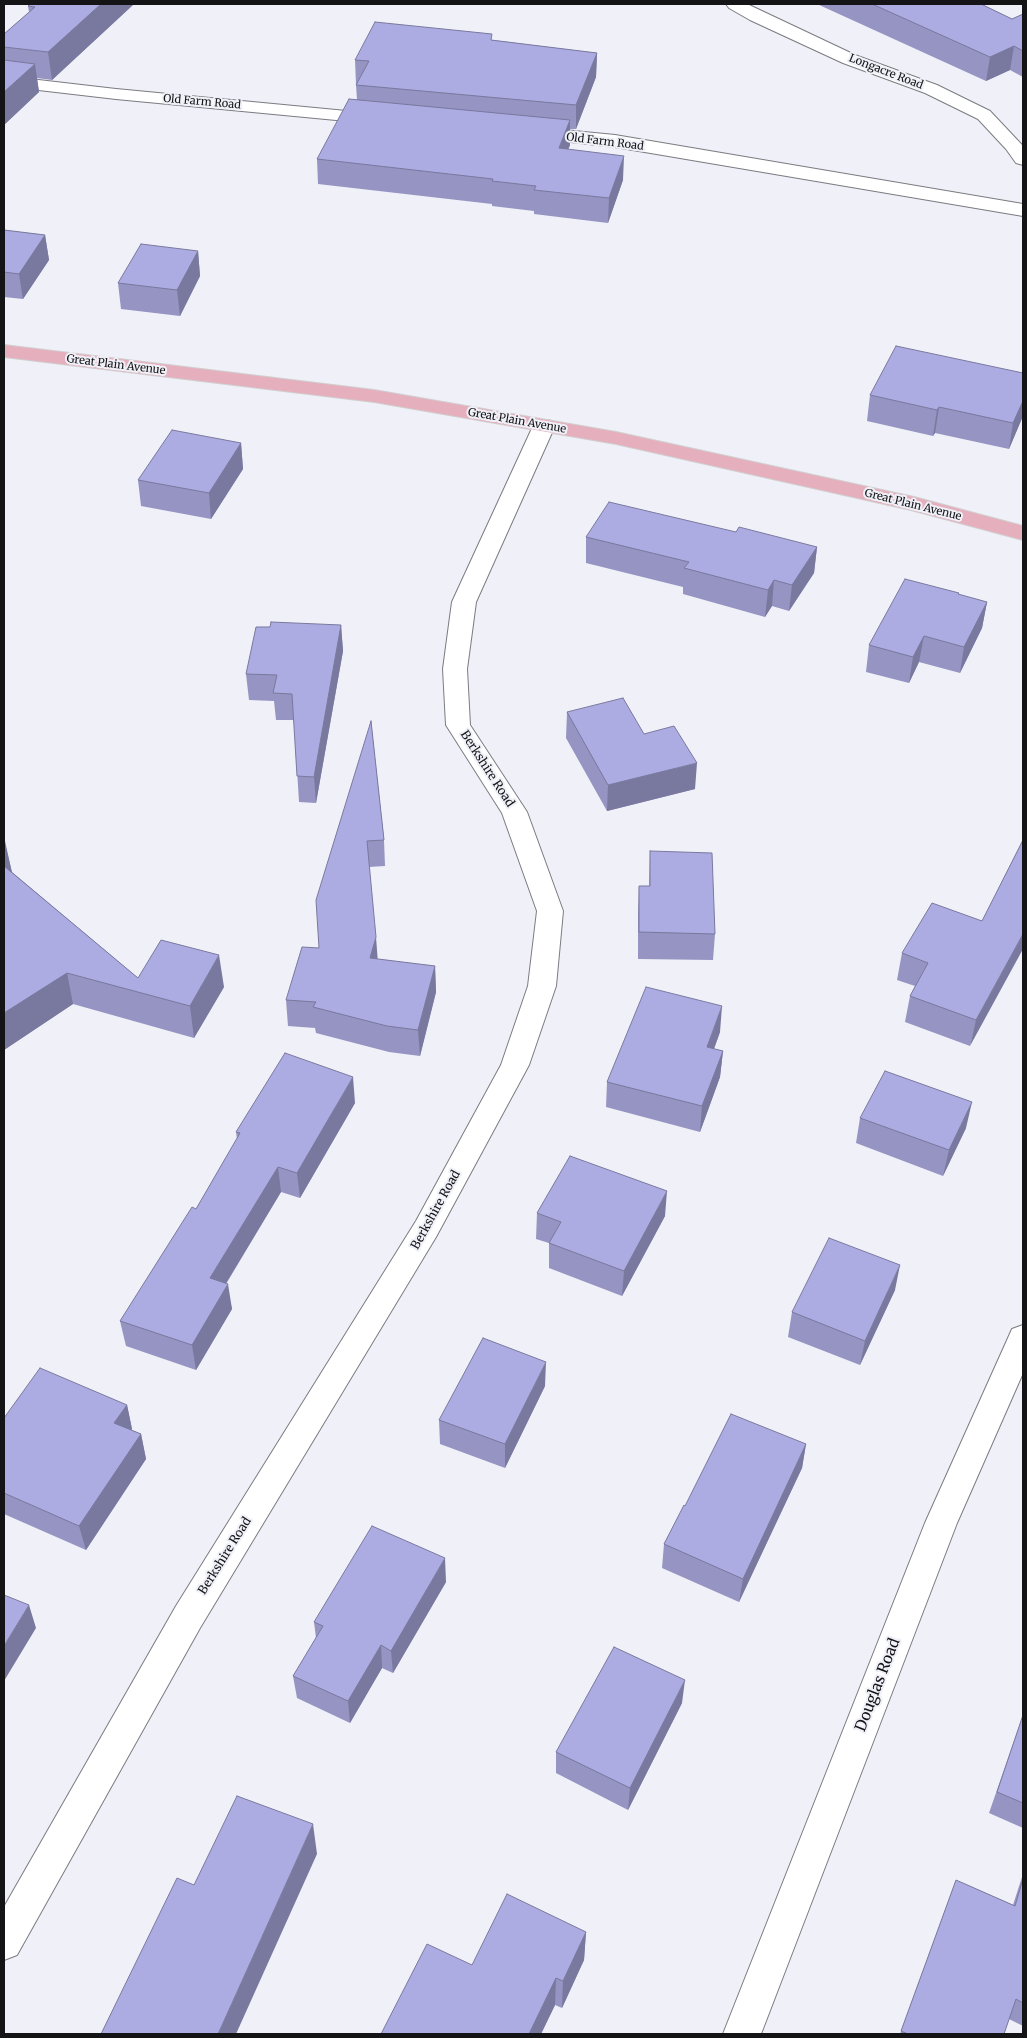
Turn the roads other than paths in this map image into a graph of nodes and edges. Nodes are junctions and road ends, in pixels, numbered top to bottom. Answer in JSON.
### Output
{"nodes":[{"id":1,"x":736,"y":4,"type":"edge"},
{"id":2,"x":4,"y":81,"type":"edge"},
{"id":3,"x":400,"y":121,"type":"edge"},
{"id":4,"x":517,"y":132,"type":"edge"},
{"id":5,"x":1023,"y":159,"type":"edge"},
{"id":6,"x":1023,"y":210,"type":"edge"},
{"id":7,"x":4,"y":351,"type":"edge"},
{"id":8,"x":544,"y":426,"type":"junction"},
{"id":9,"x":1023,"y":533,"type":"edge"},
{"id":10,"x":1023,"y":1338,"type":"edge"},
{"id":11,"x":4,"y":1942,"type":"edge"},
{"id":12,"x":742,"y":2034,"type":"edge"}],
"edges":[{"from":1,"to":5,"type":"street","name":"Longacre Road"},
{"from":2,"to":3,"type":"street","name":"Old Farm Road"},
{"from":4,"to":6,"type":"street","name":"Old Farm Road"},
{"from":7,"to":8,"type":"main road","name":"Great Plain Avenue"},
{"from":8,"to":9,"type":"main road","name":"Great Plain Avenue"},
{"from":8,"to":11,"type":"street","name":"Berkshire Road"},
{"from":10,"to":12,"type":"street","name":"Douglas Road"}]}
